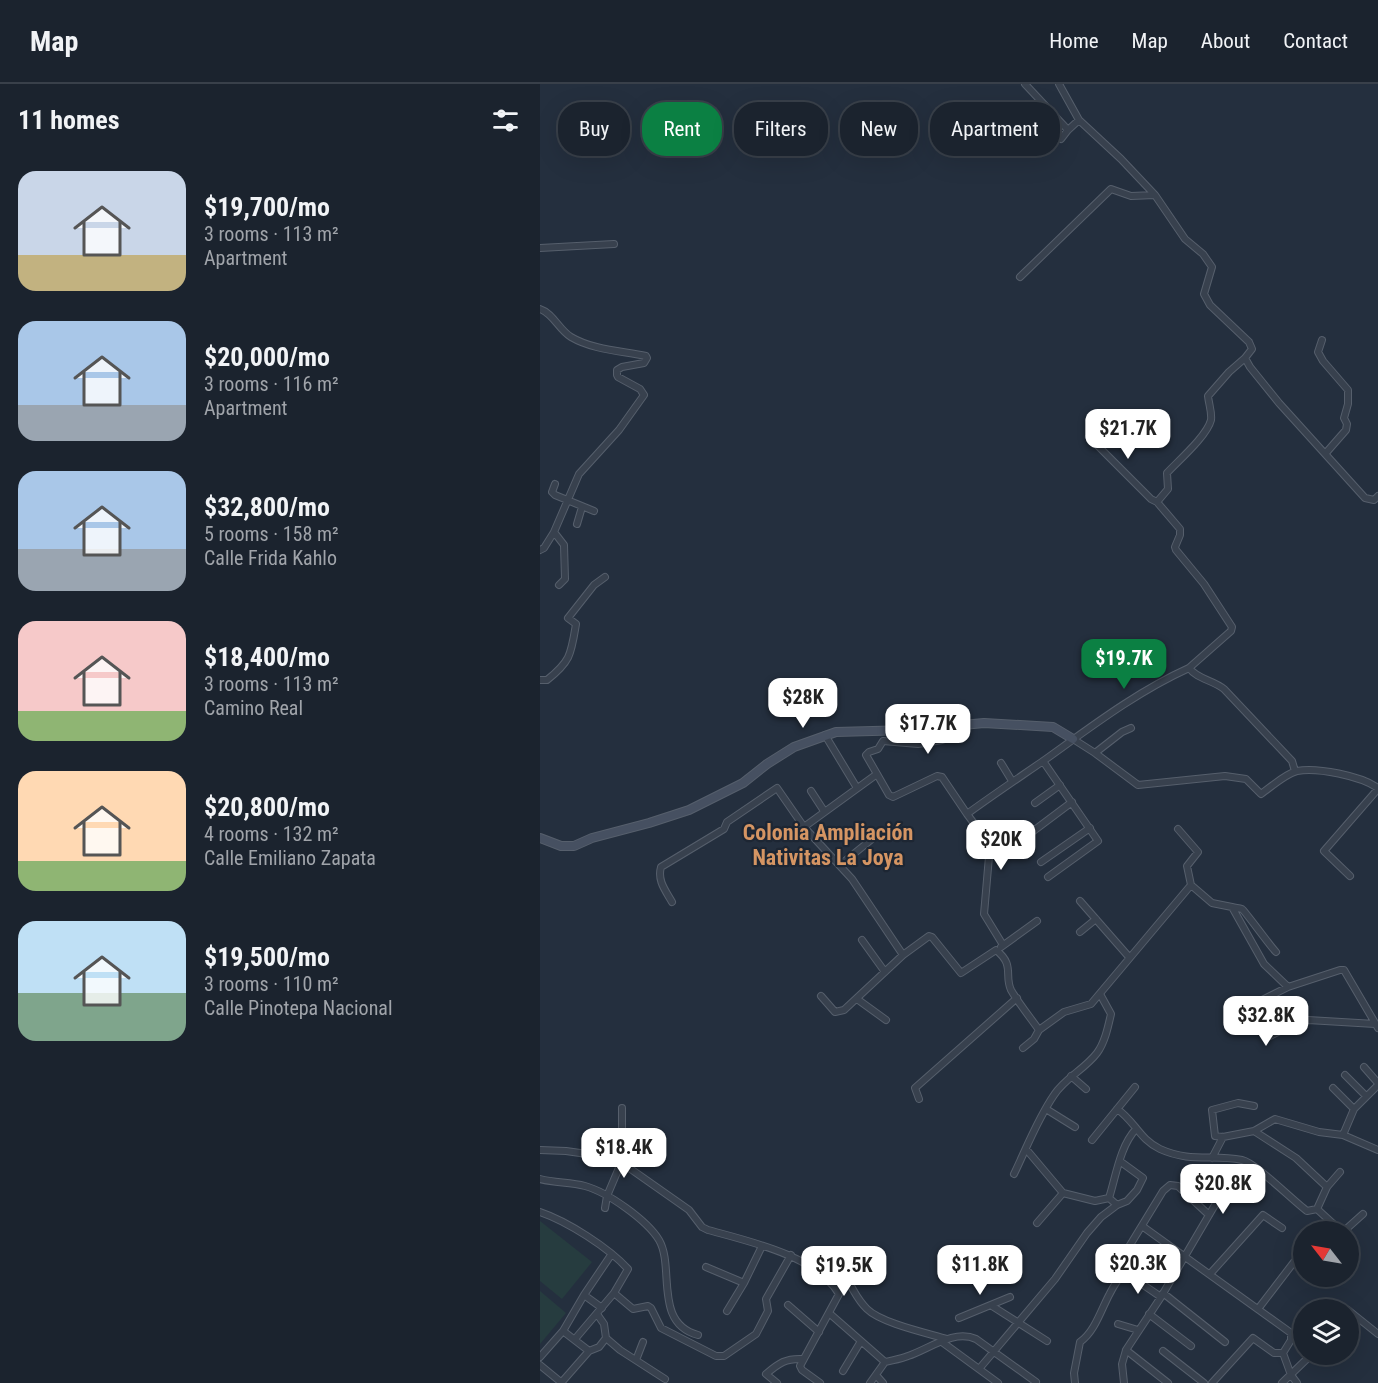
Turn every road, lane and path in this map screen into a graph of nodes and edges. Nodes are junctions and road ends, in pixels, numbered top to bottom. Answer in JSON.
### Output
{"nodes":[{"id":1,"x":1025,"y":84,"type":"edge"},
{"id":2,"x":1059,"y":84,"type":"edge"},
{"id":3,"x":1079,"y":120,"type":"junction"},
{"id":4,"x":1068,"y":130,"type":"junction"},
{"id":5,"x":1061,"y":139,"type":"dead end"},
{"id":6,"x":1155,"y":195,"type":"junction"},
{"id":7,"x":614,"y":244,"type":"dead end"},
{"id":8,"x":540,"y":248,"type":"edge"},
{"id":9,"x":1020,"y":277,"type":"dead end"},
{"id":10,"x":540,"y":309,"type":"edge"},
{"id":11,"x":1322,"y":340,"type":"dead end"},
{"id":12,"x":1245,"y":358,"type":"junction"},
{"id":13,"x":1089,"y":438,"type":"dead end"},
{"id":14,"x":1325,"y":454,"type":"junction"},
{"id":15,"x":555,"y":484,"type":"dead end"},
{"id":16,"x":1378,"y":496,"type":"edge"},
{"id":17,"x":568,"y":501,"type":"junction"},
{"id":18,"x":1158,"y":502,"type":"junction"},
{"id":19,"x":582,"y":507,"type":"junction"},
{"id":20,"x":594,"y":511,"type":"dead end"},
{"id":21,"x":577,"y":524,"type":"dead end"},
{"id":22,"x":554,"y":532,"type":"junction"},
{"id":23,"x":540,"y":550,"type":"edge"},
{"id":24,"x":605,"y":577,"type":"dead end"},
{"id":25,"x":559,"y":585,"type":"dead end"},
{"id":26,"x":1189,"y":668,"type":"junction"},
{"id":27,"x":540,"y":680,"type":"edge"},
{"id":28,"x":960,"y":725,"type":"junction"},
{"id":29,"x":1131,"y":728,"type":"dead end"},
{"id":30,"x":825,"y":735,"type":"junction"},
{"id":31,"x":1073,"y":739,"type":"junction"},
{"id":32,"x":1095,"y":753,"type":"junction"},
{"id":33,"x":1043,"y":761,"type":"junction"},
{"id":34,"x":1001,"y":763,"type":"dead end"},
{"id":35,"x":1295,"y":771,"type":"junction"},
{"id":36,"x":877,"y":774,"type":"junction"},
{"id":37,"x":1012,"y":781,"type":"junction"},
{"id":38,"x":1060,"y":785,"type":"junction"},
{"id":39,"x":857,"y":788,"type":"junction"},
{"id":40,"x":1378,"y":789,"type":"edge"},
{"id":41,"x":811,"y":791,"type":"dead end"},
{"id":42,"x":1035,"y":802,"type":"dead end"},
{"id":43,"x":1072,"y":802,"type":"junction"},
{"id":44,"x":824,"y":811,"type":"junction"},
{"id":45,"x":967,"y":814,"type":"junction"},
{"id":46,"x":804,"y":827,"type":"junction"},
{"id":47,"x":1090,"y":828,"type":"junction"},
{"id":48,"x":1178,"y":829,"type":"dead end"},
{"id":49,"x":877,"y":835,"type":"dead end"},
{"id":50,"x":540,"y":838,"type":"edge"},
{"id":51,"x":1020,"y":841,"type":"dead end"},
{"id":52,"x":1041,"y":862,"type":"dead end"},
{"id":53,"x":840,"y":865,"type":"junction"},
{"id":54,"x":1350,"y":876,"type":"dead end"},
{"id":55,"x":1048,"y":877,"type":"dead end"},
{"id":56,"x":1191,"y":885,"type":"junction"},
{"id":57,"x":1080,"y":901,"type":"dead end"},
{"id":58,"x":672,"y":903,"type":"dead end"},
{"id":59,"x":1232,"y":907,"type":"junction"},
{"id":60,"x":1096,"y":919,"type":"junction"},
{"id":61,"x":1037,"y":921,"type":"dead end"},
{"id":62,"x":1080,"y":932,"type":"dead end"},
{"id":63,"x":862,"y":940,"type":"dead end"},
{"id":64,"x":1003,"y":945,"type":"junction"},
{"id":65,"x":996,"y":950,"type":"junction"},
{"id":66,"x":1276,"y":952,"type":"dead end"},
{"id":67,"x":903,"y":955,"type":"junction"},
{"id":68,"x":1129,"y":957,"type":"junction"},
{"id":69,"x":885,"y":972,"type":"junction"},
{"id":70,"x":1288,"y":987,"type":"junction"},
{"id":71,"x":1100,"y":994,"type":"junction"},
{"id":72,"x":820,"y":996,"type":"dead end"},
{"id":73,"x":1017,"y":998,"type":"junction"},
{"id":74,"x":856,"y":999,"type":"junction"},
{"id":75,"x":1378,"y":1014,"type":"edge"},
{"id":76,"x":886,"y":1020,"type":"dead end"},
{"id":77,"x":1375,"y":1023,"type":"edge"},
{"id":78,"x":1039,"y":1030,"type":"junction"},
{"id":79,"x":1023,"y":1048,"type":"dead end"},
{"id":80,"x":1364,"y":1067,"type":"dead end"},
{"id":81,"x":1345,"y":1075,"type":"dead end"},
{"id":82,"x":1071,"y":1076,"type":"junction"},
{"id":83,"x":1378,"y":1084,"type":"edge"},
{"id":84,"x":1135,"y":1088,"type":"dead end"},
{"id":85,"x":1333,"y":1088,"type":"dead end"},
{"id":86,"x":1086,"y":1089,"type":"dead end"},
{"id":87,"x":1366,"y":1096,"type":"junction"},
{"id":88,"x":919,"y":1099,"type":"dead end"},
{"id":89,"x":1254,"y":1106,"type":"dead end"},
{"id":90,"x":622,"y":1108,"type":"dead end"},
{"id":91,"x":1117,"y":1108,"type":"junction"},
{"id":92,"x":1046,"y":1109,"type":"junction"},
{"id":93,"x":1353,"y":1109,"type":"junction"},
{"id":94,"x":1075,"y":1127,"type":"dead end"},
{"id":95,"x":1136,"y":1129,"type":"junction"},
{"id":96,"x":1254,"y":1131,"type":"junction"},
{"id":97,"x":1343,"y":1135,"type":"junction"},
{"id":98,"x":1222,"y":1137,"type":"junction"},
{"id":99,"x":1092,"y":1140,"type":"dead end"},
{"id":100,"x":1026,"y":1149,"type":"junction"},
{"id":101,"x":540,"y":1150,"type":"edge"},
{"id":102,"x":1378,"y":1150,"type":"edge"},
{"id":103,"x":1212,"y":1158,"type":"junction"},
{"id":104,"x":618,"y":1160,"type":"junction"},
{"id":105,"x":1121,"y":1162,"type":"junction"},
{"id":106,"x":1251,"y":1165,"type":"junction"},
{"id":107,"x":1340,"y":1172,"type":"dead end"},
{"id":108,"x":1014,"y":1174,"type":"dead end"},
{"id":109,"x":540,"y":1179,"type":"edge"},
{"id":110,"x":1327,"y":1187,"type":"junction"},
{"id":111,"x":1063,"y":1193,"type":"junction"},
{"id":112,"x":607,"y":1196,"type":"junction"},
{"id":113,"x":1109,"y":1198,"type":"junction"},
{"id":114,"x":1117,"y":1205,"type":"junction"},
{"id":115,"x":605,"y":1208,"type":"dead end"},
{"id":116,"x":1317,"y":1209,"type":"junction"},
{"id":117,"x":540,"y":1212,"type":"edge"},
{"id":118,"x":1363,"y":1214,"type":"dead end"},
{"id":119,"x":1209,"y":1215,"type":"junction"},
{"id":120,"x":1037,"y":1224,"type":"dead end"},
{"id":121,"x":1142,"y":1226,"type":"junction"},
{"id":122,"x":1282,"y":1228,"type":"dead end"},
{"id":123,"x":762,"y":1246,"type":"junction"},
{"id":124,"x":611,"y":1255,"type":"junction"},
{"id":125,"x":791,"y":1256,"type":"junction"},
{"id":126,"x":1184,"y":1256,"type":"junction"},
{"id":127,"x":1293,"y":1263,"type":"edge"},
{"id":128,"x":706,"y":1267,"type":"dead end"},
{"id":129,"x":812,"y":1267,"type":"junction"},
{"id":130,"x":1210,"y":1274,"type":"junction"},
{"id":131,"x":1122,"y":1275,"type":"junction"},
{"id":132,"x":744,"y":1282,"type":"junction"},
{"id":133,"x":614,"y":1293,"type":"junction"},
{"id":134,"x":584,"y":1295,"type":"junction"},
{"id":135,"x":1162,"y":1295,"type":"junction"},
{"id":136,"x":1010,"y":1297,"type":"dead end"},
{"id":137,"x":788,"y":1305,"type":"dead end"},
{"id":138,"x":992,"y":1306,"type":"junction"},
{"id":139,"x":602,"y":1308,"type":"junction"},
{"id":140,"x":1258,"y":1309,"type":"junction"},
{"id":141,"x":727,"y":1311,"type":"dead end"},
{"id":142,"x":829,"y":1313,"type":"junction"},
{"id":143,"x":597,"y":1314,"type":"junction"},
{"id":144,"x":1149,"y":1314,"type":"junction"},
{"id":145,"x":959,"y":1318,"type":"dead end"},
{"id":146,"x":1359,"y":1318,"type":"edge"},
{"id":147,"x":1016,"y":1323,"type":"junction"},
{"id":148,"x":1118,"y":1324,"type":"dead end"},
{"id":149,"x":1138,"y":1330,"type":"junction"},
{"id":150,"x":563,"y":1331,"type":"junction"},
{"id":151,"x":819,"y":1332,"type":"junction"},
{"id":152,"x":1378,"y":1334,"type":"edge"},
{"id":153,"x":698,"y":1335,"type":"dead end"},
{"id":154,"x":606,"y":1338,"type":"junction"},
{"id":155,"x":575,"y":1339,"type":"junction"},
{"id":156,"x":861,"y":1341,"type":"junction"},
{"id":157,"x":944,"y":1341,"type":"junction"},
{"id":158,"x":1047,"y":1341,"type":"dead end"},
{"id":159,"x":643,"y":1342,"type":"dead end"},
{"id":160,"x":1225,"y":1342,"type":"dead end"},
{"id":161,"x":1191,"y":1346,"type":"dead end"},
{"id":162,"x":1126,"y":1350,"type":"junction"},
{"id":163,"x":589,"y":1351,"type":"junction"},
{"id":164,"x":1163,"y":1351,"type":"dead end"},
{"id":165,"x":993,"y":1352,"type":"junction"},
{"id":166,"x":1283,"y":1353,"type":"junction"},
{"id":167,"x":540,"y":1357,"type":"edge"},
{"id":168,"x":803,"y":1359,"type":"junction"},
{"id":169,"x":636,"y":1360,"type":"junction"},
{"id":170,"x":885,"y":1362,"type":"junction"},
{"id":171,"x":540,"y":1365,"type":"edge"},
{"id":172,"x":1301,"y":1365,"type":"edge"},
{"id":173,"x":979,"y":1369,"type":"junction"},
{"id":174,"x":843,"y":1371,"type":"dead end"},
{"id":175,"x":1291,"y":1375,"type":"junction"},
{"id":176,"x":876,"y":1376,"type":"junction"},
{"id":177,"x":665,"y":1379,"type":"dead end"},
{"id":178,"x":1036,"y":1382,"type":"edge"},
{"id":179,"x":562,"y":1383,"type":"edge"},
{"id":180,"x":777,"y":1383,"type":"edge"},
{"id":181,"x":820,"y":1383,"type":"edge"},
{"id":182,"x":870,"y":1383,"type":"edge"},
{"id":183,"x":883,"y":1383,"type":"edge"},
{"id":184,"x":998,"y":1383,"type":"edge"},
{"id":185,"x":1075,"y":1383,"type":"edge"},
{"id":186,"x":1124,"y":1383,"type":"edge"},
{"id":187,"x":1168,"y":1383,"type":"edge"},
{"id":188,"x":1204,"y":1383,"type":"edge"},
{"id":189,"x":1212,"y":1383,"type":"edge"},
{"id":190,"x":1282,"y":1383,"type":"edge"},
{"id":191,"x":1297,"y":1383,"type":"edge"}],
"edges":[{"from":1,"to":4,"type":"street"},
{"from":2,"to":3,"type":"street"},
{"from":3,"to":4,"type":"street"},
{"from":3,"to":6,"type":"street"},
{"from":4,"to":5,"type":"street"},
{"from":6,"to":9,"type":"street"},
{"from":6,"to":12,"type":"street"},
{"from":7,"to":8,"type":"street"},
{"from":10,"to":17,"type":"street"},
{"from":11,"to":14,"type":"street"},
{"from":12,"to":14,"type":"street"},
{"from":12,"to":18,"type":"street"},
{"from":13,"to":18,"type":"street"},
{"from":14,"to":16,"type":"street"},
{"from":15,"to":17,"type":"street"},
{"from":17,"to":19,"type":"street"},
{"from":17,"to":22,"type":"street"},
{"from":18,"to":26,"type":"street"},
{"from":19,"to":20,"type":"street"},
{"from":19,"to":21,"type":"street"},
{"from":22,"to":23,"type":"street"},
{"from":22,"to":25,"type":"street"},
{"from":24,"to":27,"type":"street"},
{"from":26,"to":31,"type":"street"},
{"from":26,"to":35,"type":"street"},
{"from":28,"to":30,"type":"street"},
{"from":28,"to":31,"type":"street"},
{"from":28,"to":36,"type":"street"},
{"from":29,"to":32,"type":"street"},
{"from":30,"to":39,"type":"street"},
{"from":30,"to":50,"type":"street"},
{"from":31,"to":32,"type":"street"},
{"from":31,"to":33,"type":"street"},
{"from":32,"to":35,"type":"street"},
{"from":33,"to":37,"type":"street"},
{"from":33,"to":38,"type":"street"},
{"from":34,"to":37,"type":"street"},
{"from":35,"to":40,"type":"street"},
{"from":36,"to":39,"type":"street"},
{"from":36,"to":45,"type":"street"},
{"from":37,"to":45,"type":"street"},
{"from":38,"to":42,"type":"street"},
{"from":38,"to":43,"type":"street"},
{"from":39,"to":44,"type":"street"},
{"from":40,"to":54,"type":"street"},
{"from":41,"to":44,"type":"street"},
{"from":43,"to":47,"type":"street"},
{"from":43,"to":51,"type":"street"},
{"from":44,"to":46,"type":"street"},
{"from":45,"to":64,"type":"street"},
{"from":46,"to":53,"type":"street"},
{"from":46,"to":58,"type":"street"},
{"from":47,"to":52,"type":"street"},
{"from":47,"to":55,"type":"street"},
{"from":48,"to":56,"type":"street"},
{"from":49,"to":53,"type":"street"},
{"from":53,"to":67,"type":"street"},
{"from":56,"to":59,"type":"street"},
{"from":56,"to":68,"type":"street"},
{"from":57,"to":60,"type":"street"},
{"from":59,"to":66,"type":"street"},
{"from":59,"to":70,"type":"street"},
{"from":60,"to":62,"type":"street"},
{"from":60,"to":68,"type":"street"},
{"from":61,"to":64,"type":"street"},
{"from":63,"to":69,"type":"street"},
{"from":64,"to":65,"type":"street"},
{"from":65,"to":67,"type":"street"},
{"from":65,"to":73,"type":"street"},
{"from":67,"to":69,"type":"street"},
{"from":68,"to":71,"type":"street"},
{"from":69,"to":74,"type":"street"},
{"from":70,"to":77,"type":"street"},
{"from":70,"to":77,"type":"street"},
{"from":71,"to":78,"type":"street"},
{"from":71,"to":82,"type":"street"},
{"from":72,"to":74,"type":"street"},
{"from":73,"to":78,"type":"street"},
{"from":73,"to":88,"type":"street"},
{"from":74,"to":76,"type":"street"},
{"from":75,"to":77,"type":"street"},
{"from":78,"to":79,"type":"street"},
{"from":80,"to":83,"type":"street"},
{"from":81,"to":87,"type":"street"},
{"from":82,"to":86,"type":"street"},
{"from":82,"to":92,"type":"street"},
{"from":83,"to":87,"type":"street"},
{"from":84,"to":91,"type":"street"},
{"from":85,"to":93,"type":"street"},
{"from":87,"to":93,"type":"street"},
{"from":89,"to":98,"type":"street"},
{"from":90,"to":104,"type":"street"},
{"from":91,"to":95,"type":"street"},
{"from":91,"to":99,"type":"street"},
{"from":92,"to":94,"type":"street"},
{"from":92,"to":100,"type":"street"},
{"from":93,"to":97,"type":"street"},
{"from":95,"to":103,"type":"street"},
{"from":95,"to":105,"type":"street"},
{"from":96,"to":97,"type":"street"},
{"from":96,"to":98,"type":"street"},
{"from":96,"to":110,"type":"street"},
{"from":97,"to":102,"type":"street"},
{"from":98,"to":103,"type":"street"},
{"from":100,"to":108,"type":"street"},
{"from":100,"to":111,"type":"street"},
{"from":101,"to":104,"type":"street"},
{"from":103,"to":106,"type":"street"},
{"from":104,"to":112,"type":"street"},
{"from":104,"to":123,"type":"street"},
{"from":105,"to":113,"type":"street"},
{"from":105,"to":114,"type":"street"},
{"from":106,"to":116,"type":"street"},
{"from":106,"to":119,"type":"street"},
{"from":107,"to":110,"type":"street"},
{"from":109,"to":112,"type":"street"},
{"from":110,"to":116,"type":"street"},
{"from":111,"to":113,"type":"street"},
{"from":111,"to":120,"type":"street"},
{"from":112,"to":115,"type":"street"},
{"from":112,"to":153,"type":"street"},
{"from":113,"to":114,"type":"street"},
{"from":114,"to":147,"type":"street"},
{"from":116,"to":118,"type":"street"},
{"from":117,"to":124,"type":"street"},
{"from":119,"to":121,"type":"street"},
{"from":119,"to":126,"type":"street"},
{"from":121,"to":126,"type":"street"},
{"from":121,"to":131,"type":"street"},
{"from":122,"to":130,"type":"street"},
{"from":123,"to":125,"type":"street"},
{"from":123,"to":132,"type":"street"},
{"from":124,"to":133,"type":"street"},
{"from":124,"to":134,"type":"street"},
{"from":125,"to":129,"type":"street"},
{"from":125,"to":133,"type":"street"},
{"from":126,"to":130,"type":"street"},
{"from":126,"to":135,"type":"street"},
{"from":127,"to":140,"type":"street"},
{"from":128,"to":132,"type":"street"},
{"from":129,"to":142,"type":"street"},
{"from":129,"to":157,"type":"street"},
{"from":130,"to":140,"type":"street"},
{"from":131,"to":135,"type":"street"},
{"from":131,"to":185,"type":"street"},
{"from":132,"to":141,"type":"street"},
{"from":133,"to":139,"type":"street"},
{"from":134,"to":139,"type":"street"},
{"from":134,"to":150,"type":"street"},
{"from":135,"to":144,"type":"street"},
{"from":135,"to":160,"type":"street"},
{"from":136,"to":138,"type":"street"},
{"from":137,"to":151,"type":"street"},
{"from":138,"to":145,"type":"street"},
{"from":138,"to":147,"type":"street"},
{"from":139,"to":143,"type":"street"},
{"from":140,"to":166,"type":"street"},
{"from":142,"to":151,"type":"street"},
{"from":142,"to":156,"type":"street"},
{"from":143,"to":154,"type":"street"},
{"from":143,"to":155,"type":"street"},
{"from":144,"to":149,"type":"street"},
{"from":144,"to":161,"type":"street"},
{"from":146,"to":152,"type":"street"},
{"from":147,"to":158,"type":"street"},
{"from":147,"to":165,"type":"street"},
{"from":148,"to":149,"type":"street"},
{"from":149,"to":162,"type":"street"},
{"from":150,"to":155,"type":"street"},
{"from":150,"to":167,"type":"street"},
{"from":151,"to":168,"type":"street"},
{"from":154,"to":163,"type":"street"},
{"from":154,"to":169,"type":"street"},
{"from":155,"to":163,"type":"street"},
{"from":156,"to":170,"type":"street"},
{"from":156,"to":174,"type":"street"},
{"from":157,"to":165,"type":"street"},
{"from":157,"to":170,"type":"street"},
{"from":157,"to":173,"type":"street"},
{"from":159,"to":169,"type":"street"},
{"from":162,"to":186,"type":"street"},
{"from":162,"to":187,"type":"street"},
{"from":163,"to":179,"type":"street"},
{"from":164,"to":188,"type":"street"},
{"from":165,"to":173,"type":"street"},
{"from":165,"to":178,"type":"street"},
{"from":166,"to":175,"type":"street"},
{"from":166,"to":189,"type":"street"},
{"from":168,"to":180,"type":"street"},
{"from":168,"to":181,"type":"street"},
{"from":169,"to":177,"type":"street"},
{"from":170,"to":176,"type":"street"},
{"from":171,"to":179,"type":"street"},
{"from":172,"to":175,"type":"street"},
{"from":173,"to":184,"type":"street"},
{"from":175,"to":190,"type":"street"},
{"from":175,"to":191,"type":"street"},
{"from":176,"to":182,"type":"street"},
{"from":176,"to":183,"type":"street"}]}
